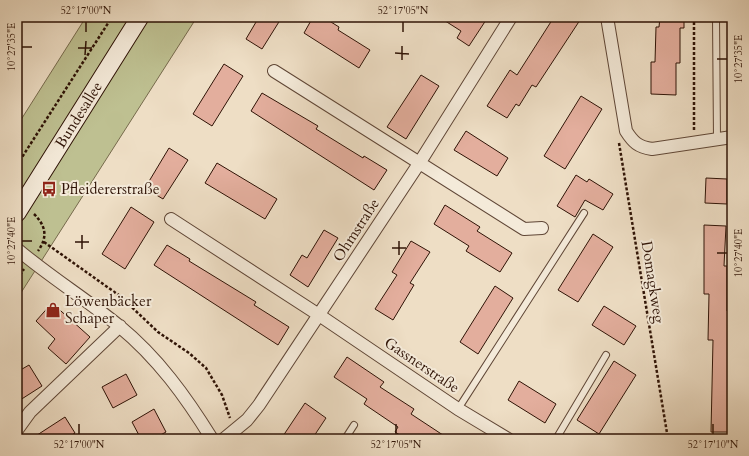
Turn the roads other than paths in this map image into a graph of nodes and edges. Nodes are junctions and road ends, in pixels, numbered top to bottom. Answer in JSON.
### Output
{"nodes":[{"id":1,"x":140,"y":17,"type":"edge"},
{"id":2,"x":511,"y":17,"type":"edge"},
{"id":3,"x":607,"y":17,"type":"edge"},
{"id":4,"x":716,"y":17,"type":"edge"},
{"id":5,"x":274,"y":71,"type":"dead end"},
{"id":6,"x":732,"y":137,"type":"edge"},
{"id":7,"x":717,"y":139,"type":"junction"},
{"id":8,"x":420,"y":162,"type":"junction"},
{"id":9,"x":17,"y":213,"type":"edge"},
{"id":10,"x":584,"y":213,"type":"dead end"},
{"id":11,"x":171,"y":219,"type":"dead end"},
{"id":12,"x":542,"y":228,"type":"dead end"},
{"id":13,"x":17,"y":249,"type":"edge"},
{"id":14,"x":319,"y":315,"type":"junction"},
{"id":15,"x":120,"y":326,"type":"junction"},
{"id":16,"x":606,"y":355,"type":"dead end"},
{"id":17,"x":458,"y":409,"type":"junction"},
{"id":18,"x":354,"y":425,"type":"dead end"},
{"id":19,"x":17,"y":430,"type":"edge"},
{"id":20,"x":212,"y":439,"type":"edge"},
{"id":21,"x":224,"y":439,"type":"edge"},
{"id":22,"x":345,"y":439,"type":"edge"},
{"id":23,"x":508,"y":439,"type":"edge"},
{"id":24,"x":556,"y":439,"type":"edge"}],
"edges":[{"from":1,"to":9,"type":"street","name":"Bundesallee"},
{"from":2,"to":8,"type":"street","name":"Ohmstraße"},
{"from":3,"to":7,"type":"street"},
{"from":4,"to":7,"type":"lane"},
{"from":5,"to":8,"type":"street"},
{"from":6,"to":7,"type":"street"},
{"from":8,"to":12,"type":"street"},
{"from":8,"to":14,"type":"street","name":"Ohmstraße"},
{"from":10,"to":17,"type":"lane"},
{"from":11,"to":14,"type":"street"},
{"from":13,"to":15,"type":"street"},
{"from":14,"to":17,"type":"street","name":"Gassnerstraße"},
{"from":14,"to":21,"type":"street","name":"Ohmstraße"},
{"from":15,"to":19,"type":"street"},
{"from":15,"to":20,"type":"street"},
{"from":16,"to":24,"type":"lane"},
{"from":17,"to":23,"type":"street","name":"Gassnerstraße"},
{"from":18,"to":22,"type":"lane"}]}
